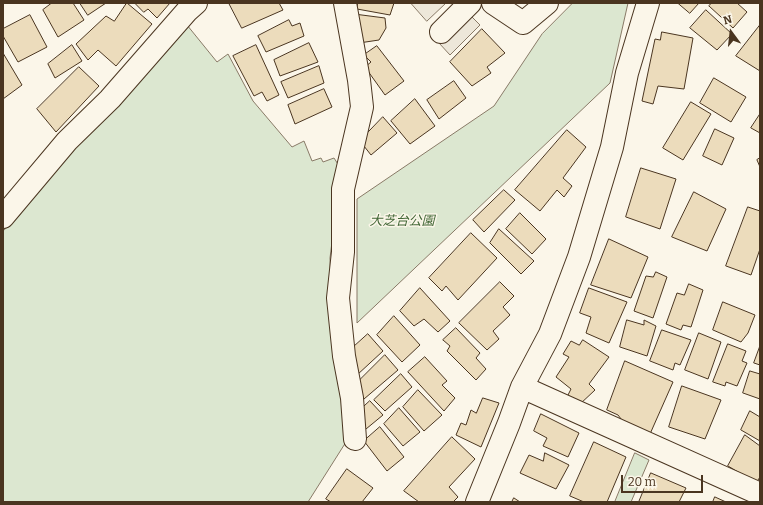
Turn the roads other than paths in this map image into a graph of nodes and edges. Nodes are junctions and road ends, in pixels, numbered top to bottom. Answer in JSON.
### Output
{"nodes":[{"id":1,"x":196,"y":3,"type":"edge"},
{"id":2,"x":345,"y":3,"type":"edge"},
{"id":3,"x":470,"y":3,"type":"edge"},
{"id":4,"x":493,"y":3,"type":"edge"},
{"id":5,"x":547,"y":3,"type":"edge"},
{"id":6,"x":648,"y":3,"type":"edge"},
{"id":7,"x":441,"y":32,"type":"dead end"},
{"id":8,"x":3,"y":217,"type":"edge"},
{"id":9,"x":522,"y":387,"type":"junction"},
{"id":10,"x":354,"y":438,"type":"dead end"},
{"id":11,"x":760,"y":494,"type":"edge"},
{"id":12,"x":477,"y":502,"type":"edge"}],
"edges":[{"from":1,"to":8,"type":"street"},
{"from":2,"to":10,"type":"street"},
{"from":3,"to":7,"type":"street"},
{"from":4,"to":5,"type":"street"},
{"from":6,"to":9,"type":"street"},
{"from":9,"to":11,"type":"street"},
{"from":9,"to":12,"type":"street"}]}
